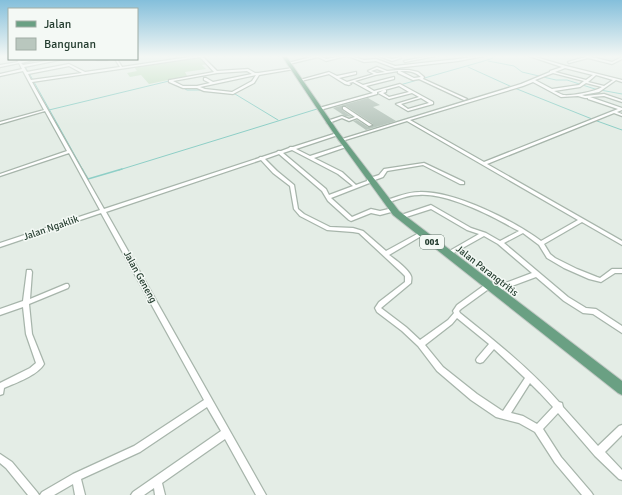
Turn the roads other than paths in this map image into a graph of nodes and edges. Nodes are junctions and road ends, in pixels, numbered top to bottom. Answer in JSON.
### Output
{"nodes":[{"id":1,"x":44,"y":79,"type":"edge"},
{"id":2,"x":175,"y":79,"type":"edge"},
{"id":3,"x":205,"y":79,"type":"dead end"},
{"id":4,"x":227,"y":79,"type":"edge"},
{"id":5,"x":234,"y":79,"type":"edge"},
{"id":6,"x":255,"y":79,"type":"edge"},
{"id":7,"x":304,"y":79,"type":"edge"},
{"id":8,"x":341,"y":79,"type":"edge"},
{"id":9,"x":363,"y":79,"type":"edge"},
{"id":10,"x":394,"y":79,"type":"edge"},
{"id":11,"x":420,"y":79,"type":"edge"},
{"id":12,"x":538,"y":79,"type":"edge"},
{"id":13,"x":578,"y":79,"type":"edge"},
{"id":14,"x":588,"y":79,"type":"edge"},
{"id":15,"x":616,"y":79,"type":"joint"},
{"id":16,"x":223,"y":80,"type":"joint"},
{"id":17,"x":301,"y":80,"type":"joint"},
{"id":18,"x":386,"y":80,"type":"joint"},
{"id":19,"x":31,"y":81,"type":"joint"},
{"id":20,"x":534,"y":81,"type":"junction"},
{"id":21,"x":585,"y":81,"type":"junction"},
{"id":22,"x":622,"y":81,"type":"edge"},
{"id":23,"x":355,"y":82,"type":"junction"},
{"id":24,"x":212,"y":83,"type":"junction"},
{"id":25,"x":400,"y":85,"type":"junction"},
{"id":26,"x":244,"y":86,"type":"junction"},
{"id":27,"x":363,"y":86,"type":"junction"},
{"id":28,"x":197,"y":87,"type":"junction"},
{"id":29,"x":604,"y":87,"type":"junction"},
{"id":30,"x":552,"y":90,"type":"junction"},
{"id":31,"x":413,"y":92,"type":"junction"},
{"id":32,"x":376,"y":93,"type":"dead end"},
{"id":33,"x":579,"y":95,"type":"junction"},
{"id":34,"x":422,"y":97,"type":"junction"},
{"id":35,"x":586,"y":97,"type":"junction"},
{"id":36,"x":465,"y":99,"type":"dead end"},
{"id":37,"x":622,"y":102,"type":"edge"},
{"id":38,"x":320,"y":108,"type":"junction"},
{"id":39,"x":344,"y":108,"type":"dead end"},
{"id":40,"x":622,"y":109,"type":"edge"},
{"id":41,"x":47,"y":110,"type":"junction"},
{"id":42,"x":613,"y":112,"type":"junction"},
{"id":43,"x":622,"y":115,"type":"edge"},
{"id":44,"x":357,"y":117,"type":"junction"},
{"id":45,"x":407,"y":120,"type":"junction"},
{"id":46,"x":328,"y":122,"type":"junction"},
{"id":47,"x":0,"y":123,"type":"edge"},
{"id":48,"x":370,"y":125,"type":"dead end"},
{"id":49,"x":341,"y":140,"type":"junction"},
{"id":50,"x":291,"y":148,"type":"junction"},
{"id":51,"x":69,"y":152,"type":"junction"},
{"id":52,"x":279,"y":152,"type":"junction"},
{"id":53,"x":312,"y":157,"type":"junction"},
{"id":54,"x":261,"y":158,"type":"junction"},
{"id":55,"x":484,"y":164,"type":"junction"},
{"id":56,"x":0,"y":175,"type":"edge"},
{"id":57,"x":370,"y":180,"type":"junction"},
{"id":58,"x":462,"y":183,"type":"dead end"},
{"id":59,"x":355,"y":186,"type":"junction"},
{"id":60,"x":328,"y":197,"type":"junction"},
{"id":61,"x":386,"y":202,"type":"junction"},
{"id":62,"x":103,"y":210,"type":"junction"},
{"id":63,"x":393,"y":210,"type":"junction"},
{"id":64,"x":400,"y":217,"type":"junction"},
{"id":65,"x":582,"y":220,"type":"junction"},
{"id":66,"x":523,"y":231,"type":"junction"},
{"id":67,"x":421,"y":234,"type":"junction"},
{"id":68,"x":484,"y":234,"type":"junction"},
{"id":69,"x":500,"y":243,"type":"junction"},
{"id":70,"x":622,"y":243,"type":"edge"},
{"id":71,"x":541,"y":244,"type":"junction"},
{"id":72,"x":0,"y":245,"type":"edge"},
{"id":73,"x":386,"y":254,"type":"junction"},
{"id":74,"x":448,"y":254,"type":"junction"},
{"id":75,"x":622,"y":271,"type":"edge"},
{"id":76,"x":29,"y":272,"type":"dead end"},
{"id":77,"x":537,"y":274,"type":"junction"},
{"id":78,"x":66,"y":286,"type":"dead end"},
{"id":79,"x":491,"y":288,"type":"junction"},
{"id":80,"x":26,"y":303,"type":"junction"},
{"id":81,"x":0,"y":312,"type":"edge"},
{"id":82,"x":457,"y":314,"type":"junction"},
{"id":83,"x":622,"y":330,"type":"edge"},
{"id":84,"x":420,"y":344,"type":"junction"},
{"id":85,"x":494,"y":344,"type":"junction"},
{"id":86,"x":480,"y":360,"type":"dead end"},
{"id":87,"x":529,"y":378,"type":"junction"},
{"id":88,"x":0,"y":388,"type":"edge"},
{"id":89,"x":622,"y":389,"type":"edge"},
{"id":90,"x":209,"y":401,"type":"junction"},
{"id":91,"x":558,"y":406,"type":"junction"},
{"id":92,"x":505,"y":415,"type":"junction"},
{"id":93,"x":538,"y":429,"type":"junction"},
{"id":94,"x":622,"y":429,"type":"edge"},
{"id":95,"x":226,"y":433,"type":"junction"},
{"id":96,"x":598,"y":453,"type":"junction"},
{"id":97,"x":0,"y":458,"type":"edge"},
{"id":98,"x":622,"y":476,"type":"edge"},
{"id":99,"x":76,"y":477,"type":"junction"},
{"id":100,"x":157,"y":481,"type":"junction"},
{"id":101,"x":34,"y":495,"type":"edge"},
{"id":102,"x":45,"y":495,"type":"edge"},
{"id":103,"x":80,"y":495,"type":"edge"},
{"id":104,"x":136,"y":495,"type":"edge"},
{"id":105,"x":160,"y":495,"type":"edge"},
{"id":106,"x":261,"y":495,"type":"edge"},
{"id":107,"x":588,"y":495,"type":"edge"}],
"edges":[{"from":1,"to":19,"type":"street"},
{"from":2,"to":28,"type":"street"},
{"from":3,"to":24,"type":"street"},
{"from":4,"to":16,"type":"street"},
{"from":5,"to":26,"type":"street"},
{"from":6,"to":26,"type":"street"},
{"from":7,"to":17,"type":"street"},
{"from":8,"to":23,"type":"street"},
{"from":9,"to":23,"type":"street"},
{"from":10,"to":25,"type":"street"},
{"from":11,"to":36,"type":"street"},
{"from":12,"to":20,"type":"street"},
{"from":13,"to":21,"type":"street"},
{"from":14,"to":21,"type":"street"},
{"from":15,"to":22,"type":"street"},
{"from":15,"to":29,"type":"street"},
{"from":16,"to":24,"type":"street"},
{"from":17,"to":38,"type":"main road","name":"Jalan Parangtritis","number":"001"},
{"from":18,"to":25,"type":"street"},
{"from":18,"to":27,"type":"street"},
{"from":19,"to":41,"type":"street","name":"Jalan Geneng"},
{"from":20,"to":30,"type":"street"},
{"from":20,"to":45,"type":"street"},
{"from":21,"to":29,"type":"street"},
{"from":21,"to":30,"type":"street"},
{"from":23,"to":27,"type":"street"},
{"from":24,"to":28,"type":"street"},
{"from":25,"to":27,"type":"street"},
{"from":25,"to":31,"type":"street"},
{"from":25,"to":31,"type":"street"},
{"from":26,"to":28,"type":"street"},
{"from":29,"to":33,"type":"street"},
{"from":30,"to":33,"type":"street"},
{"from":31,"to":34,"type":"street"},
{"from":32,"to":38,"type":"street"},
{"from":33,"to":35,"type":"street"},
{"from":34,"to":34,"type":"street"},
{"from":35,"to":37,"type":"street"},
{"from":35,"to":40,"type":"street"},
{"from":38,"to":46,"type":"main road","name":"Jalan Parangtritis","number":"001"},
{"from":39,"to":44,"type":"street"},
{"from":40,"to":42,"type":"street"},
{"from":41,"to":47,"type":"street"},
{"from":41,"to":51,"type":"street","name":"Jalan Geneng"},
{"from":42,"to":43,"type":"street"},
{"from":42,"to":55,"type":"street"},
{"from":44,"to":46,"type":"street"},
{"from":44,"to":48,"type":"street"},
{"from":45,"to":49,"type":"street"},
{"from":45,"to":55,"type":"street"},
{"from":46,"to":49,"type":"main road","name":"Jalan Parangtritis","number":"001"},
{"from":49,"to":50,"type":"street","name":"Jalan Ngaklik"},
{"from":49,"to":53,"type":"street"},
{"from":49,"to":57,"type":"main road","name":"Jalan Parangtritis","number":"001"},
{"from":50,"to":52,"type":"street","name":"Jalan Ngaklik"},
{"from":50,"to":53,"type":"street"},
{"from":51,"to":56,"type":"street"},
{"from":51,"to":62,"type":"street","name":"Jalan Geneng"},
{"from":52,"to":54,"type":"street","name":"Jalan Ngaklik"},
{"from":52,"to":60,"type":"street"},
{"from":53,"to":59,"type":"street"},
{"from":54,"to":62,"type":"street","name":"Jalan Ngaklik"},
{"from":54,"to":73,"type":"street"},
{"from":55,"to":65,"type":"street"},
{"from":57,"to":58,"type":"street"},
{"from":57,"to":59,"type":"street"},
{"from":57,"to":61,"type":"main road","name":"Jalan Parangtritis","number":"001"},
{"from":59,"to":60,"type":"street"},
{"from":60,"to":63,"type":"street"},
{"from":61,"to":63,"type":"main road","name":"Jalan Parangtritis","number":"001"},
{"from":61,"to":66,"type":"street"},
{"from":62,"to":72,"type":"street","name":"Jalan Ngaklik"},
{"from":62,"to":90,"type":"street","name":"Jalan Geneng"},
{"from":63,"to":64,"type":"main road","name":"Jalan Parangtritis","number":"001"},
{"from":64,"to":67,"type":"main road","name":"Jalan Parangtritis","number":"001"},
{"from":64,"to":68,"type":"street"},
{"from":65,"to":70,"type":"street"},
{"from":65,"to":71,"type":"street"},
{"from":66,"to":69,"type":"street"},
{"from":66,"to":71,"type":"street"},
{"from":67,"to":73,"type":"street"},
{"from":67,"to":74,"type":"main road","name":"Jalan Parangtritis","number":"001"},
{"from":68,"to":69,"type":"street"},
{"from":68,"to":74,"type":"street"},
{"from":69,"to":77,"type":"street"},
{"from":71,"to":75,"type":"street"},
{"from":73,"to":84,"type":"street"},
{"from":74,"to":79,"type":"main road","name":"Jalan Parangtritis","number":"001"},
{"from":76,"to":80,"type":"street"},
{"from":77,"to":79,"type":"street"},
{"from":77,"to":83,"type":"street"},
{"from":78,"to":80,"type":"street"},
{"from":79,"to":82,"type":"street"},
{"from":79,"to":89,"type":"main road","name":"Jalan Parangtritis","number":"001"},
{"from":80,"to":81,"type":"street"},
{"from":80,"to":88,"type":"street"},
{"from":82,"to":84,"type":"street"},
{"from":82,"to":85,"type":"street"},
{"from":84,"to":92,"type":"street"},
{"from":85,"to":86,"type":"street"},
{"from":85,"to":87,"type":"street"},
{"from":87,"to":91,"type":"street"},
{"from":87,"to":92,"type":"street"},
{"from":90,"to":95,"type":"street","name":"Jalan Geneng"},
{"from":90,"to":99,"type":"street"},
{"from":91,"to":93,"type":"street"},
{"from":91,"to":96,"type":"street"},
{"from":92,"to":93,"type":"street"},
{"from":93,"to":107,"type":"street"},
{"from":94,"to":96,"type":"street"},
{"from":95,"to":100,"type":"street"},
{"from":95,"to":106,"type":"street","name":"Jalan Geneng"},
{"from":96,"to":98,"type":"street"},
{"from":97,"to":101,"type":"street"},
{"from":99,"to":102,"type":"street"},
{"from":99,"to":103,"type":"street"},
{"from":100,"to":104,"type":"street"},
{"from":100,"to":105,"type":"street"}]}
